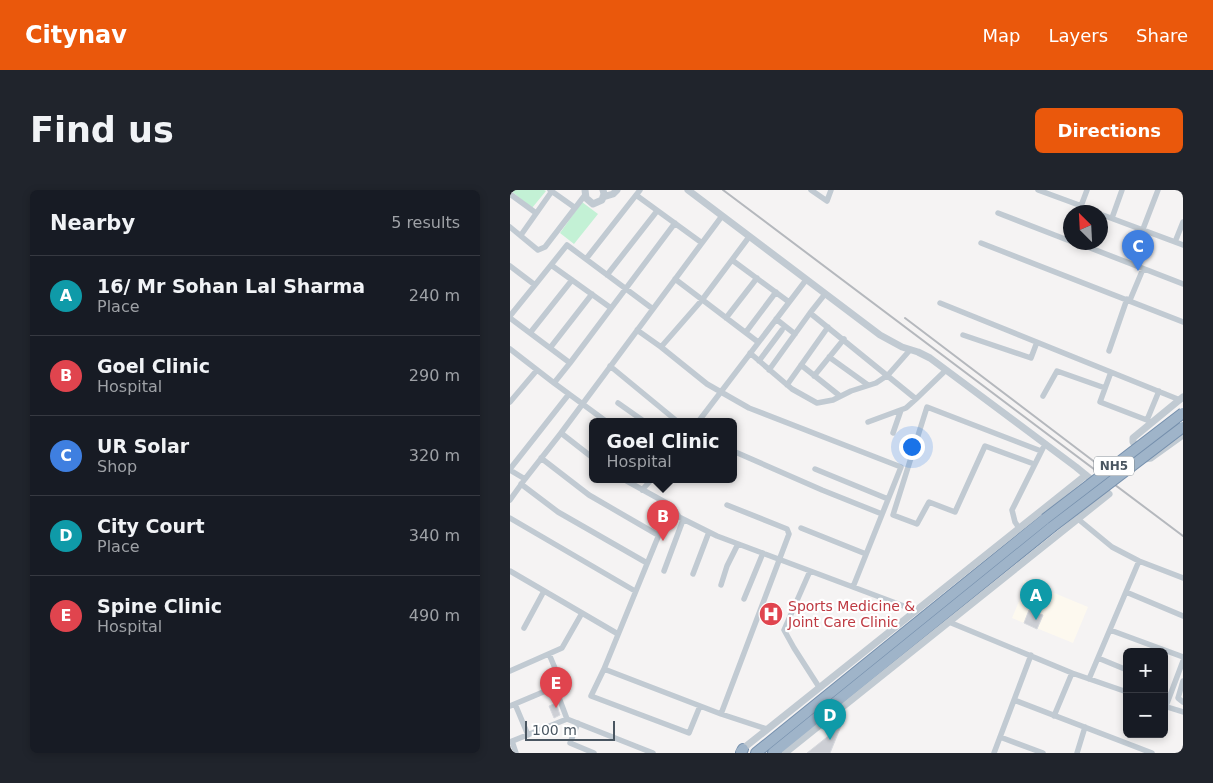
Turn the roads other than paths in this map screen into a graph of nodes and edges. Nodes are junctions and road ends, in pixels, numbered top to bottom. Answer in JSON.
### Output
{"nodes":[{"id":1,"x":617,"y":190,"type":"edge"},
{"id":2,"x":688,"y":190,"type":"edge"},
{"id":3,"x":811,"y":190,"type":"edge"},
{"id":4,"x":832,"y":190,"type":"edge"},
{"id":5,"x":1038,"y":190,"type":"edge"},
{"id":6,"x":1087,"y":190,"type":"edge"},
{"id":7,"x":1122,"y":190,"type":"edge"},
{"id":8,"x":1158,"y":190,"type":"edge"},
{"id":9,"x":551,"y":191,"type":"edge"},
{"id":10,"x":604,"y":192,"type":"edge"},
{"id":11,"x":638,"y":192,"type":"edge"},
{"id":12,"x":1051,"y":192,"type":"edge"},
{"id":13,"x":585,"y":193,"type":"edge"},
{"id":14,"x":510,"y":194,"type":"edge"},
{"id":15,"x":1079,"y":205,"type":"edge"},
{"id":16,"x":1081,"y":205,"type":"edge"},
{"id":17,"x":574,"y":207,"type":"junction"},
{"id":18,"x":657,"y":211,"type":"junction"},
{"id":19,"x":536,"y":213,"type":"junction"},
{"id":20,"x":998,"y":213,"type":"dead end"},
{"id":21,"x":722,"y":216,"type":"junction"},
{"id":22,"x":1108,"y":216,"type":"edge"},
{"id":23,"x":1112,"y":218,"type":"junction"},
{"id":24,"x":1183,"y":222,"type":"edge"},
{"id":25,"x":675,"y":223,"type":"junction"},
{"id":26,"x":510,"y":227,"type":"edge"},
{"id":27,"x":1143,"y":230,"type":"junction"},
{"id":28,"x":521,"y":235,"type":"junction"},
{"id":29,"x":750,"y":236,"type":"junction"},
{"id":30,"x":1063,"y":238,"type":"edge"},
{"id":31,"x":1175,"y":242,"type":"junction"},
{"id":32,"x":702,"y":243,"type":"junction"},
{"id":33,"x":981,"y":243,"type":"dead end"},
{"id":34,"x":1183,"y":245,"type":"edge"},
{"id":35,"x":1095,"y":250,"type":"edge"},
{"id":36,"x":586,"y":259,"type":"junction"},
{"id":37,"x":732,"y":260,"type":"junction"},
{"id":38,"x":551,"y":265,"type":"junction"},
{"id":39,"x":510,"y":266,"type":"edge"},
{"id":40,"x":1143,"y":269,"type":"junction"},
{"id":41,"x":607,"y":275,"type":"junction"},
{"id":42,"x":757,"y":278,"type":"junction"},
{"id":43,"x":675,"y":279,"type":"junction"},
{"id":44,"x":572,"y":280,"type":"junction"},
{"id":45,"x":806,"y":280,"type":"junction"},
{"id":46,"x":534,"y":284,"type":"junction"},
{"id":47,"x":1183,"y":284,"type":"edge"},
{"id":48,"x":626,"y":289,"type":"junction"},
{"id":49,"x":776,"y":292,"type":"junction"},
{"id":50,"x":592,"y":294,"type":"junction"},
{"id":51,"x":825,"y":294,"type":"junction"},
{"id":52,"x":702,"y":300,"type":"junction"},
{"id":53,"x":1128,"y":300,"type":"junction"},
{"id":54,"x":789,"y":302,"type":"junction"},
{"id":55,"x":940,"y":303,"type":"dead end"},
{"id":56,"x":513,"y":308,"type":"edge"},
{"id":57,"x":611,"y":308,"type":"junction"},
{"id":58,"x":653,"y":309,"type":"junction"},
{"id":59,"x":810,"y":313,"type":"junction"},
{"id":60,"x":510,"y":317,"type":"edge"},
{"id":61,"x":726,"y":318,"type":"junction"},
{"id":62,"x":776,"y":319,"type":"junction"},
{"id":63,"x":1183,"y":322,"type":"edge"},
{"id":64,"x":828,"y":327,"type":"junction"},
{"id":65,"x":637,"y":330,"type":"junction"},
{"id":66,"x":782,"y":330,"type":"dead end"},
{"id":67,"x":746,"y":332,"type":"junction"},
{"id":68,"x":530,"y":333,"type":"junction"},
{"id":69,"x":795,"y":334,"type":"junction"},
{"id":70,"x":963,"y":335,"type":"dead end"},
{"id":71,"x":844,"y":339,"type":"junction"},
{"id":72,"x":758,"y":342,"type":"junction"},
{"id":73,"x":1038,"y":342,"type":"junction"},
{"id":74,"x":661,"y":347,"type":"junction"},
{"id":75,"x":550,"y":348,"type":"junction"},
{"id":76,"x":510,"y":349,"type":"edge"},
{"id":77,"x":910,"y":350,"type":"junction"},
{"id":78,"x":1109,"y":351,"type":"dead end"},
{"id":79,"x":750,"y":353,"type":"junction"},
{"id":80,"x":829,"y":357,"type":"junction"},
{"id":81,"x":759,"y":361,"type":"junction"},
{"id":82,"x":570,"y":363,"type":"junction"},
{"id":83,"x":801,"y":365,"type":"junction"},
{"id":84,"x":610,"y":366,"type":"junction"},
{"id":85,"x":537,"y":370,"type":"junction"},
{"id":86,"x":769,"y":370,"type":"junction"},
{"id":87,"x":946,"y":370,"type":"junction"},
{"id":88,"x":1111,"y":372,"type":"junction"},
{"id":89,"x":888,"y":375,"type":"junction"},
{"id":90,"x":814,"y":376,"type":"junction"},
{"id":91,"x":554,"y":383,"type":"junction"},
{"id":92,"x":787,"y":385,"type":"junction"},
{"id":93,"x":868,"y":385,"type":"junction"},
{"id":94,"x":1105,"y":388,"type":"junction"},
{"id":95,"x":1159,"y":391,"type":"junction"},
{"id":96,"x":720,"y":392,"type":"junction"},
{"id":97,"x":569,"y":394,"type":"junction"},
{"id":98,"x":840,"y":396,"type":"junction"},
{"id":99,"x":1043,"y":396,"type":"dead end"},
{"id":100,"x":916,"y":399,"type":"junction"},
{"id":101,"x":511,"y":400,"type":"edge"},
{"id":102,"x":1180,"y":400,"type":"joint"},
{"id":103,"x":618,"y":403,"type":"dead end"},
{"id":104,"x":583,"y":404,"type":"junction"},
{"id":105,"x":901,"y":410,"type":"junction"},
{"id":106,"x":1183,"y":413,"type":"edge"},
{"id":107,"x":602,"y":418,"type":"edge"},
{"id":108,"x":639,"y":418,"type":"edge"},
{"id":109,"x":673,"y":418,"type":"edge"},
{"id":110,"x":701,"y":418,"type":"edge"},
{"id":111,"x":1150,"y":421,"type":"junction"},
{"id":112,"x":868,"y":422,"type":"dead end"},
{"id":113,"x":1183,"y":427,"type":"edge"},
{"id":114,"x":561,"y":433,"type":"junction"},
{"id":115,"x":893,"y":433,"type":"dead end"},
{"id":116,"x":1183,"y":435,"type":"edge"},
{"id":117,"x":1045,"y":444,"type":"junction"},
{"id":118,"x":1041,"y":451,"type":"junction"},
{"id":119,"x":737,"y":453,"type":"edge"},
{"id":120,"x":589,"y":455,"type":"edge"},
{"id":121,"x":542,"y":458,"type":"junction"},
{"id":122,"x":1034,"y":464,"type":"junction"},
{"id":123,"x":510,"y":469,"type":"edge"},
{"id":124,"x":815,"y":469,"type":"dead end"},
{"id":125,"x":1086,"y":475,"type":"junction"},
{"id":126,"x":523,"y":481,"type":"junction"},
{"id":127,"x":630,"y":483,"type":"edge"},
{"id":128,"x":648,"y":483,"type":"edge"},
{"id":129,"x":642,"y":490,"type":"junction"},
{"id":130,"x":888,"y":499,"type":"junction"},
{"id":131,"x":510,"y":500,"type":"edge"},
{"id":132,"x":668,"y":503,"type":"junction"},
{"id":133,"x":727,"y":505,"type":"dead end"},
{"id":134,"x":882,"y":514,"type":"junction"},
{"id":135,"x":666,"y":515,"type":"junction"},
{"id":136,"x":510,"y":518,"type":"edge"},
{"id":137,"x":681,"y":518,"type":"junction"},
{"id":138,"x":1078,"y":519,"type":"junction"},
{"id":139,"x":801,"y":528,"type":"dead end"},
{"id":140,"x":1019,"y":528,"type":"junction"},
{"id":141,"x":709,"y":532,"type":"junction"},
{"id":142,"x":658,"y":535,"type":"junction"},
{"id":143,"x":738,"y":544,"type":"junction"},
{"id":144,"x":763,"y":553,"type":"junction"},
{"id":145,"x":866,"y":554,"type":"junction"},
{"id":146,"x":779,"y":559,"type":"junction"},
{"id":147,"x":1140,"y":561,"type":"junction"},
{"id":148,"x":647,"y":563,"type":"junction"},
{"id":149,"x":664,"y":571,"type":"dead end"},
{"id":150,"x":810,"y":571,"type":"junction"},
{"id":151,"x":511,"y":574,"type":"edge"},
{"id":152,"x":694,"y":574,"type":"dead end"},
{"id":153,"x":1183,"y":578,"type":"edge"},
{"id":154,"x":721,"y":585,"type":"dead end"},
{"id":155,"x":853,"y":587,"type":"junction"},
{"id":156,"x":544,"y":591,"type":"junction"},
{"id":157,"x":635,"y":592,"type":"junction"},
{"id":158,"x":1126,"y":592,"type":"junction"},
{"id":159,"x":744,"y":600,"type":"dead end"},
{"id":160,"x":917,"y":611,"type":"junction"},
{"id":161,"x":582,"y":613,"type":"junction"},
{"id":162,"x":1183,"y":616,"type":"edge"},
{"id":163,"x":949,"y":622,"type":"junction"},
{"id":164,"x":524,"y":628,"type":"dead end"},
{"id":165,"x":1110,"y":630,"type":"junction"},
{"id":166,"x":618,"y":634,"type":"junction"},
{"id":167,"x":549,"y":654,"type":"junction"},
{"id":168,"x":1031,"y":655,"type":"junction"},
{"id":169,"x":1098,"y":658,"type":"junction"},
{"id":170,"x":1183,"y":659,"type":"edge"},
{"id":171,"x":1123,"y":668,"type":"edge"},
{"id":172,"x":604,"y":669,"type":"junction"},
{"id":173,"x":510,"y":671,"type":"edge"},
{"id":174,"x":1072,"y":673,"type":"junction"},
{"id":175,"x":1089,"y":679,"type":"junction"},
{"id":176,"x":1183,"y":681,"type":"edge"},
{"id":177,"x":1168,"y":686,"type":"edge"},
{"id":178,"x":555,"y":687,"type":"junction"},
{"id":179,"x":819,"y":687,"type":"junction"},
{"id":180,"x":1172,"y":687,"type":"junction"},
{"id":181,"x":1123,"y":691,"type":"edge"},
{"id":182,"x":1168,"y":698,"type":"edge"},
{"id":183,"x":1014,"y":700,"type":"junction"},
{"id":184,"x":1183,"y":702,"type":"edge"},
{"id":185,"x":512,"y":705,"type":"edge"},
{"id":186,"x":700,"y":706,"type":"junction"},
{"id":187,"x":1168,"y":707,"type":"edge"},
{"id":188,"x":1183,"y":712,"type":"edge"},
{"id":189,"x":721,"y":714,"type":"junction"},
{"id":190,"x":1054,"y":716,"type":"junction"},
{"id":191,"x":567,"y":719,"type":"junction"},
{"id":192,"x":578,"y":723,"type":"junction"},
{"id":193,"x":767,"y":728,"type":"junction"},
{"id":194,"x":1085,"y":728,"type":"junction"},
{"id":195,"x":528,"y":735,"type":"junction"},
{"id":196,"x":1000,"y":737,"type":"junction"},
{"id":197,"x":511,"y":742,"type":"edge"},
{"id":198,"x":783,"y":750,"type":"edge"},
{"id":199,"x":741,"y":752,"type":"edge"},
{"id":200,"x":516,"y":753,"type":"edge"},
{"id":201,"x":594,"y":753,"type":"edge"},
{"id":202,"x":653,"y":753,"type":"edge"},
{"id":203,"x":756,"y":753,"type":"edge"},
{"id":204,"x":773,"y":753,"type":"edge"},
{"id":205,"x":994,"y":753,"type":"edge"},
{"id":206,"x":1043,"y":753,"type":"edge"},
{"id":207,"x":1076,"y":753,"type":"edge"},
{"id":208,"x":1152,"y":753,"type":"edge"}],
"edges":[{"from":1,"to":10,"type":"street"},
{"from":2,"to":21,"type":"street"},
{"from":3,"to":4,"type":"street"},
{"from":5,"to":12,"type":"street"},
{"from":6,"to":16,"type":"street"},
{"from":7,"to":23,"type":"street"},
{"from":8,"to":27,"type":"street"},
{"from":9,"to":17,"type":"street"},
{"from":9,"to":19,"type":"street"},
{"from":10,"to":13,"type":"street"},
{"from":11,"to":18,"type":"street"},
{"from":11,"to":36,"type":"street"},
{"from":12,"to":15,"type":"street"},
{"from":13,"to":17,"type":"street"},
{"from":14,"to":19,"type":"street"},
{"from":17,"to":28,"type":"street"},
{"from":18,"to":25,"type":"street"},
{"from":18,"to":41,"type":"street"},
{"from":19,"to":28,"type":"street"},
{"from":20,"to":30,"type":"street"},
{"from":21,"to":29,"type":"street"},
{"from":21,"to":32,"type":"street"},
{"from":22,"to":23,"type":"street"},
{"from":23,"to":27,"type":"street"},
{"from":24,"to":31,"type":"street"},
{"from":25,"to":32,"type":"street"},
{"from":25,"to":48,"type":"street"},
{"from":26,"to":28,"type":"street"},
{"from":27,"to":31,"type":"street"},
{"from":29,"to":37,"type":"street"},
{"from":29,"to":45,"type":"street"},
{"from":31,"to":34,"type":"street"},
{"from":32,"to":43,"type":"street"},
{"from":33,"to":53,"type":"street"},
{"from":35,"to":40,"type":"street"},
{"from":36,"to":38,"type":"street"},
{"from":36,"to":41,"type":"street"},
{"from":37,"to":42,"type":"street"},
{"from":37,"to":52,"type":"street"},
{"from":38,"to":44,"type":"street"},
{"from":38,"to":46,"type":"street"},
{"from":39,"to":46,"type":"street"},
{"from":40,"to":47,"type":"street"},
{"from":40,"to":53,"type":"street"},
{"from":41,"to":48,"type":"street"},
{"from":42,"to":49,"type":"street"},
{"from":42,"to":61,"type":"street"},
{"from":43,"to":52,"type":"street"},
{"from":43,"to":58,"type":"street"},
{"from":44,"to":50,"type":"street"},
{"from":44,"to":68,"type":"street"},
{"from":45,"to":51,"type":"street"},
{"from":45,"to":54,"type":"street"},
{"from":46,"to":56,"type":"street"},
{"from":48,"to":57,"type":"street"},
{"from":48,"to":58,"type":"street"},
{"from":49,"to":54,"type":"street"},
{"from":49,"to":67,"type":"street"},
{"from":50,"to":57,"type":"street"},
{"from":50,"to":75,"type":"street"},
{"from":51,"to":59,"type":"street"},
{"from":51,"to":77,"type":"street"},
{"from":52,"to":61,"type":"street"},
{"from":52,"to":74,"type":"street"},
{"from":53,"to":63,"type":"street"},
{"from":53,"to":78,"type":"street"},
{"from":54,"to":62,"type":"street"},
{"from":55,"to":73,"type":"street"},
{"from":56,"to":60,"type":"street"},
{"from":57,"to":82,"type":"street"},
{"from":58,"to":65,"type":"street"},
{"from":59,"to":64,"type":"street"},
{"from":59,"to":69,"type":"street"},
{"from":60,"to":68,"type":"street"},
{"from":61,"to":67,"type":"street"},
{"from":62,"to":69,"type":"street"},
{"from":62,"to":72,"type":"street"},
{"from":64,"to":71,"type":"street"},
{"from":64,"to":83,"type":"street"},
{"from":65,"to":74,"type":"street"},
{"from":65,"to":84,"type":"street"},
{"from":66,"to":81,"type":"street"},
{"from":67,"to":72,"type":"street"},
{"from":68,"to":75,"type":"street"},
{"from":69,"to":86,"type":"street"},
{"from":70,"to":73,"type":"street"},
{"from":71,"to":80,"type":"street"},
{"from":71,"to":89,"type":"street"},
{"from":72,"to":79,"type":"street"},
{"from":73,"to":88,"type":"street"},
{"from":74,"to":96,"type":"street"},
{"from":75,"to":82,"type":"street"},
{"from":76,"to":85,"type":"street"},
{"from":77,"to":87,"type":"street"},
{"from":77,"to":89,"type":"street"},
{"from":79,"to":81,"type":"street"},
{"from":79,"to":96,"type":"street"},
{"from":80,"to":90,"type":"street"},
{"from":80,"to":93,"type":"street"},
{"from":81,"to":86,"type":"street"},
{"from":82,"to":91,"type":"street"},
{"from":83,"to":90,"type":"street"},
{"from":83,"to":92,"type":"street"},
{"from":84,"to":104,"type":"street"},
{"from":84,"to":109,"type":"street"},
{"from":85,"to":91,"type":"street"},
{"from":85,"to":101,"type":"street"},
{"from":86,"to":92,"type":"street"},
{"from":87,"to":100,"type":"street"},
{"from":87,"to":117,"type":"street"},
{"from":88,"to":94,"type":"street"},
{"from":88,"to":95,"type":"street"},
{"from":89,"to":93,"type":"street"},
{"from":89,"to":100,"type":"street"},
{"from":90,"to":98,"type":"street"},
{"from":91,"to":97,"type":"street"},
{"from":92,"to":98,"type":"street"},
{"from":93,"to":98,"type":"street"},
{"from":94,"to":99,"type":"street"},
{"from":94,"to":111,"type":"street"},
{"from":95,"to":102,"type":"street"},
{"from":95,"to":111,"type":"street"},
{"from":96,"to":110,"type":"street"},
{"from":96,"to":130,"type":"street"},
{"from":97,"to":104,"type":"street"},
{"from":97,"to":123,"type":"street"},
{"from":100,"to":105,"type":"street"},
{"from":102,"to":111,"type":"street"},
{"from":103,"to":108,"type":"street"},
{"from":104,"to":107,"type":"street"},
{"from":104,"to":114,"type":"street"},
{"from":105,"to":112,"type":"street"},
{"from":105,"to":115,"type":"street"},
{"from":106,"to":203,"type":"highway","number":"NH5","bridge":true},
{"from":111,"to":116,"type":"street"},
{"from":113,"to":198,"type":"highway","number":"NH5","bridge":true},
{"from":114,"to":120,"type":"street"},
{"from":114,"to":121,"type":"street"},
{"from":117,"to":118,"type":"street"},
{"from":117,"to":125,"type":"street"},
{"from":118,"to":122,"type":"street"},
{"from":118,"to":122,"type":"street"},
{"from":119,"to":134,"type":"street"},
{"from":121,"to":126,"type":"street"},
{"from":121,"to":142,"type":"street"},
{"from":122,"to":140,"type":"street"},
{"from":123,"to":126,"type":"street"},
{"from":124,"to":130,"type":"street"},
{"from":125,"to":138,"type":"street"},
{"from":125,"to":140,"type":"street"},
{"from":126,"to":131,"type":"street"},
{"from":126,"to":148,"type":"street"},
{"from":127,"to":129,"type":"street"},
{"from":128,"to":129,"type":"street"},
{"from":129,"to":132,"type":"street"},
{"from":130,"to":134,"type":"street"},
{"from":132,"to":135,"type":"street"},
{"from":132,"to":137,"type":"street"},
{"from":133,"to":146,"type":"street"},
{"from":134,"to":145,"type":"street"},
{"from":135,"to":137,"type":"street"},
{"from":135,"to":142,"type":"street"},
{"from":136,"to":157,"type":"street"},
{"from":137,"to":141,"type":"street"},
{"from":137,"to":149,"type":"street"},
{"from":138,"to":147,"type":"street"},
{"from":138,"to":163,"type":"street"},
{"from":139,"to":145,"type":"street"},
{"from":140,"to":160,"type":"street"},
{"from":141,"to":143,"type":"street"},
{"from":141,"to":152,"type":"street"},
{"from":142,"to":148,"type":"street"},
{"from":143,"to":144,"type":"street"},
{"from":143,"to":154,"type":"street"},
{"from":144,"to":146,"type":"street"},
{"from":144,"to":159,"type":"street"},
{"from":145,"to":155,"type":"street"},
{"from":146,"to":150,"type":"street"},
{"from":146,"to":189,"type":"street"},
{"from":147,"to":153,"type":"street"},
{"from":147,"to":158,"type":"street"},
{"from":148,"to":157,"type":"street"},
{"from":150,"to":155,"type":"street"},
{"from":150,"to":179,"type":"street"},
{"from":151,"to":156,"type":"street"},
{"from":155,"to":160,"type":"street"},
{"from":156,"to":161,"type":"street"},
{"from":156,"to":164,"type":"street"},
{"from":157,"to":166,"type":"street"},
{"from":158,"to":162,"type":"street"},
{"from":158,"to":165,"type":"street"},
{"from":160,"to":179,"type":"street"},
{"from":161,"to":166,"type":"street"},
{"from":161,"to":167,"type":"street"},
{"from":163,"to":168,"type":"street"},
{"from":163,"to":198,"type":"street"},
{"from":165,"to":169,"type":"street"},
{"from":165,"to":170,"type":"street"},
{"from":166,"to":172,"type":"street"},
{"from":167,"to":173,"type":"street"},
{"from":167,"to":178,"type":"street"},
{"from":168,"to":174,"type":"street"},
{"from":168,"to":183,"type":"street"},
{"from":169,"to":171,"type":"street"},
{"from":169,"to":175,"type":"street"},
{"from":170,"to":180,"type":"street"},
{"from":172,"to":186,"type":"street"},
{"from":172,"to":186,"type":"street"},
{"from":174,"to":175,"type":"street"},
{"from":174,"to":190,"type":"street"},
{"from":175,"to":181,"type":"street"},
{"from":176,"to":184,"type":"street"},
{"from":177,"to":180,"type":"street"},
{"from":178,"to":185,"type":"street"},
{"from":178,"to":191,"type":"street"},
{"from":179,"to":193,"type":"street"},
{"from":180,"to":182,"type":"street"},
{"from":183,"to":190,"type":"street"},
{"from":183,"to":196,"type":"street"},
{"from":185,"to":195,"type":"street"},
{"from":186,"to":189,"type":"street"},
{"from":187,"to":188,"type":"street"},
{"from":189,"to":193,"type":"street"},
{"from":190,"to":194,"type":"street"},
{"from":191,"to":192,"type":"street"},
{"from":191,"to":195,"type":"street"},
{"from":192,"to":201,"type":"street"},
{"from":192,"to":202,"type":"street"},
{"from":193,"to":199,"type":"street"},
{"from":194,"to":207,"type":"street"},
{"from":194,"to":208,"type":"street"},
{"from":195,"to":197,"type":"street"},
{"from":196,"to":205,"type":"street"},
{"from":196,"to":206,"type":"street"},
{"from":197,"to":200,"type":"street"},
{"from":198,"to":204,"type":"highway","number":"NH5"}]}
